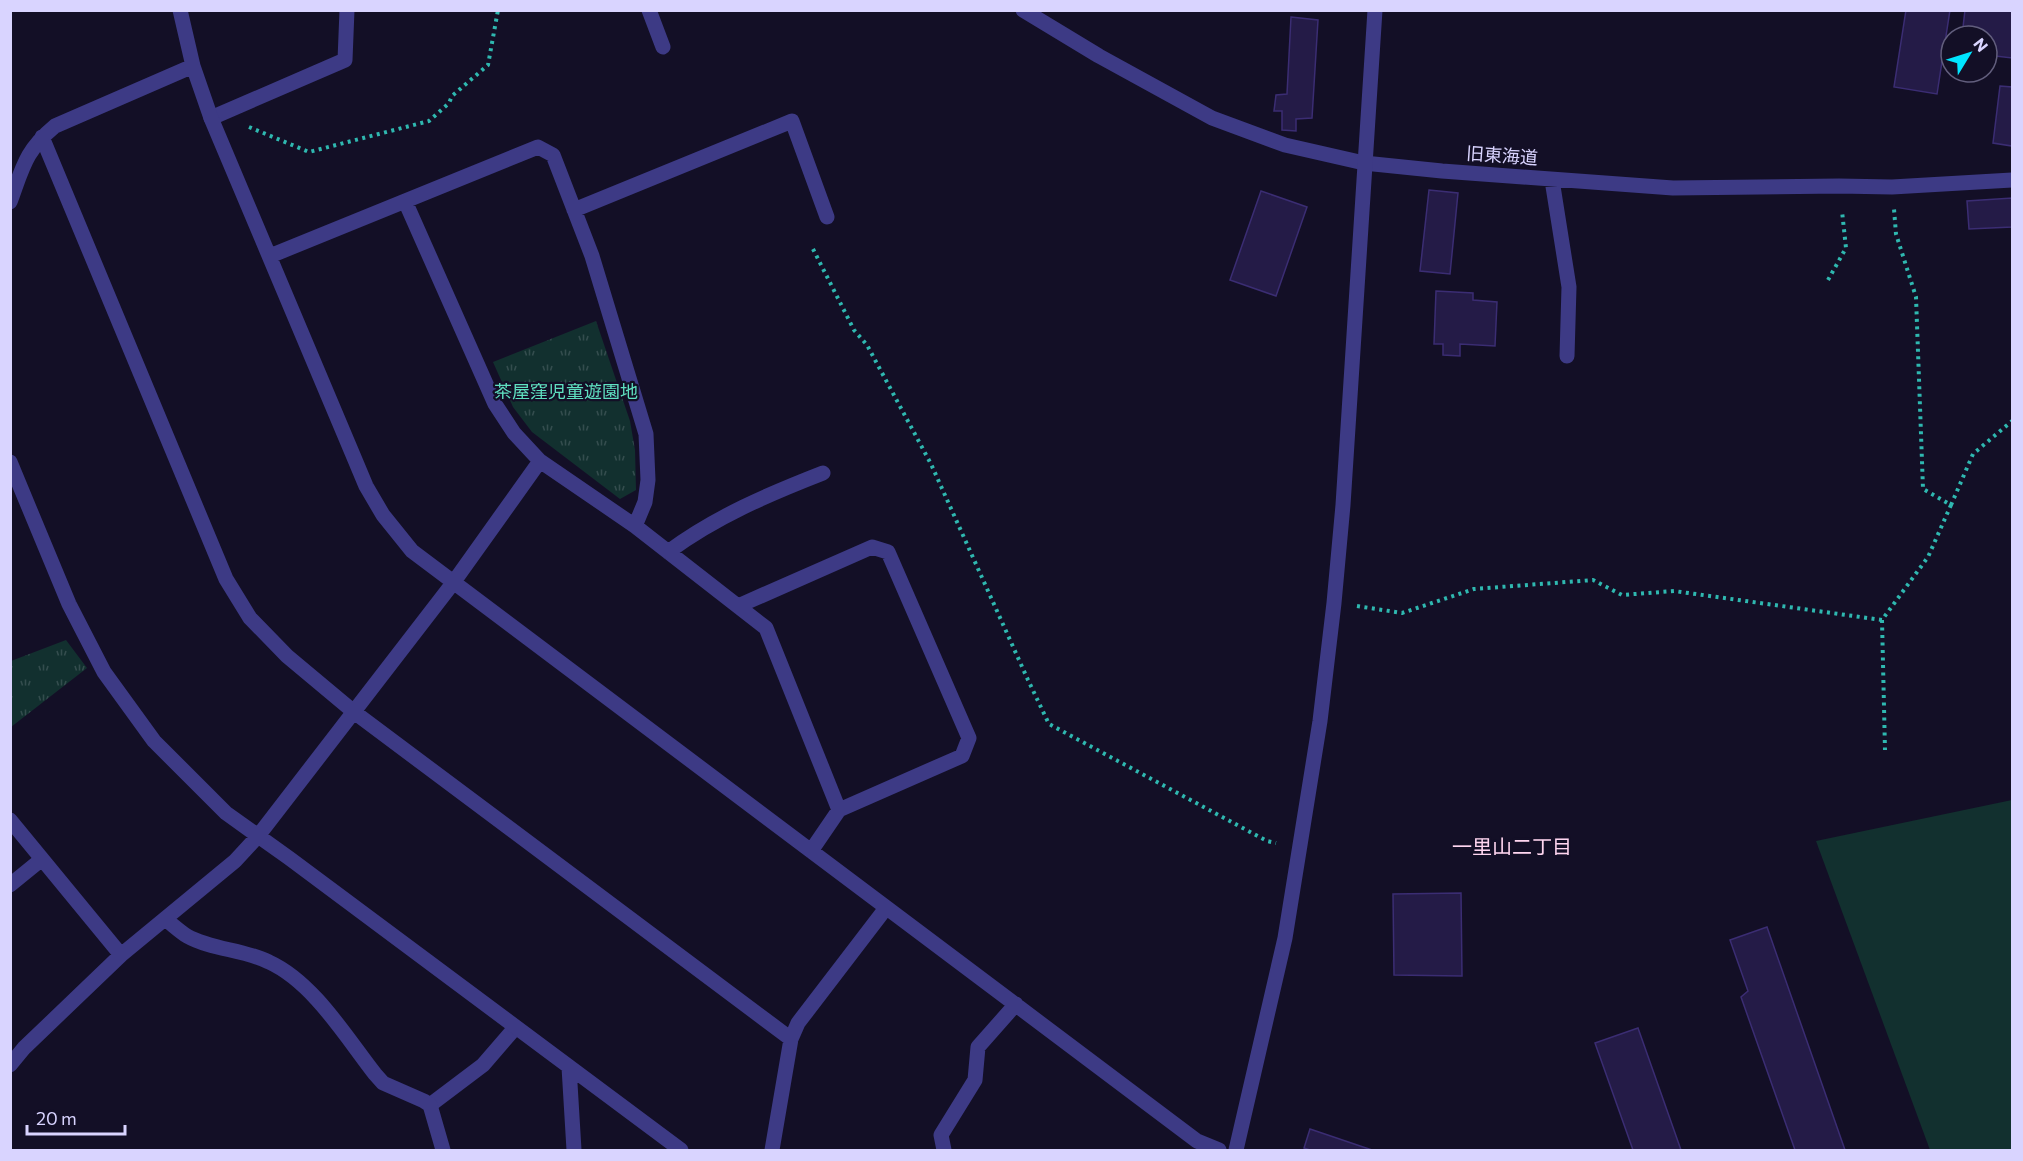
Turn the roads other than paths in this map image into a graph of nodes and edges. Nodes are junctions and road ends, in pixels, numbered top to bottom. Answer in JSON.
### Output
{"nodes":[{"id":1,"x":180,"y":10,"type":"edge"},
{"id":2,"x":347,"y":10,"type":"edge"},
{"id":3,"x":649,"y":10,"type":"edge"},
{"id":4,"x":1023,"y":10,"type":"edge"},
{"id":5,"x":1375,"y":10,"type":"edge"},
{"id":6,"x":663,"y":47,"type":"dead end"},
{"id":7,"x":193,"y":66,"type":"junction"},
{"id":8,"x":211,"y":118,"type":"junction"},
{"id":9,"x":42,"y":137,"type":"junction"},
{"id":10,"x":1364,"y":163,"type":"junction"},
{"id":11,"x":1552,"y":180,"type":"junction"},
{"id":12,"x":2013,"y":180,"type":"edge"},
{"id":13,"x":405,"y":201,"type":"junction"},
{"id":14,"x":10,"y":202,"type":"edge"},
{"id":15,"x":574,"y":210,"type":"junction"},
{"id":16,"x":827,"y":217,"type":"dead end"},
{"id":17,"x":270,"y":256,"type":"junction"},
{"id":18,"x":1567,"y":356,"type":"dead end"},
{"id":19,"x":540,"y":461,"type":"junction"},
{"id":20,"x":10,"y":462,"type":"edge"},
{"id":21,"x":823,"y":473,"type":"dead end"},
{"id":22,"x":635,"y":526,"type":"junction"},
{"id":23,"x":668,"y":552,"type":"junction"},
{"id":24,"x":453,"y":583,"type":"junction"},
{"id":25,"x":738,"y":606,"type":"junction"},
{"id":26,"x":354,"y":712,"type":"junction"},
{"id":27,"x":839,"y":810,"type":"junction"},
{"id":28,"x":10,"y":820,"type":"edge"},
{"id":29,"x":258,"y":836,"type":"junction"},
{"id":30,"x":811,"y":851,"type":"junction"},
{"id":31,"x":42,"y":859,"type":"junction"},
{"id":32,"x":10,"y":885,"type":"edge"},
{"id":33,"x":886,"y":908,"type":"junction"},
{"id":34,"x":165,"y":919,"type":"junction"},
{"id":35,"x":121,"y":955,"type":"junction"},
{"id":36,"x":1016,"y":1004,"type":"junction"},
{"id":37,"x":516,"y":1028,"type":"junction"},
{"id":38,"x":791,"y":1039,"type":"junction"},
{"id":39,"x":10,"y":1065,"type":"edge"},
{"id":40,"x":569,"y":1067,"type":"junction"},
{"id":41,"x":430,"y":1105,"type":"junction"},
{"id":42,"x":443,"y":1150,"type":"edge"},
{"id":43,"x":574,"y":1150,"type":"edge"},
{"id":44,"x":681,"y":1150,"type":"edge"},
{"id":45,"x":772,"y":1150,"type":"edge"},
{"id":46,"x":944,"y":1150,"type":"edge"},
{"id":47,"x":1219,"y":1150,"type":"edge"},
{"id":48,"x":1236,"y":1150,"type":"edge"}],
"edges":[{"from":1,"to":7,"type":"street"},
{"from":2,"to":8,"type":"street"},
{"from":3,"to":6,"type":"street"},
{"from":4,"to":10,"type":"street","name":"旧東海道"},
{"from":5,"to":10,"type":"street"},
{"from":7,"to":8,"type":"street"},
{"from":7,"to":9,"type":"street"},
{"from":8,"to":17,"type":"street"},
{"from":9,"to":14,"type":"street"},
{"from":9,"to":26,"type":"street"},
{"from":10,"to":11,"type":"street","name":"旧東海道"},
{"from":10,"to":48,"type":"street"},
{"from":11,"to":12,"type":"street","name":"旧東海道"},
{"from":11,"to":18,"type":"street"},
{"from":13,"to":15,"type":"street"},
{"from":13,"to":17,"type":"street"},
{"from":13,"to":19,"type":"street"},
{"from":15,"to":16,"type":"street"},
{"from":15,"to":22,"type":"street"},
{"from":17,"to":24,"type":"street"},
{"from":19,"to":22,"type":"street"},
{"from":19,"to":24,"type":"street"},
{"from":20,"to":29,"type":"street"},
{"from":21,"to":23,"type":"street"},
{"from":22,"to":23,"type":"street"},
{"from":23,"to":25,"type":"street"},
{"from":24,"to":26,"type":"street"},
{"from":24,"to":30,"type":"street"},
{"from":25,"to":27,"type":"street"},
{"from":25,"to":27,"type":"street"},
{"from":26,"to":29,"type":"street"},
{"from":26,"to":38,"type":"street"},
{"from":27,"to":30,"type":"street"},
{"from":28,"to":31,"type":"street"},
{"from":29,"to":34,"type":"street"},
{"from":29,"to":37,"type":"street"},
{"from":30,"to":33,"type":"street"},
{"from":31,"to":32,"type":"street"},
{"from":31,"to":35,"type":"street"},
{"from":33,"to":36,"type":"street"},
{"from":33,"to":38,"type":"street"},
{"from":34,"to":35,"type":"street"},
{"from":34,"to":41,"type":"street"},
{"from":35,"to":39,"type":"street"},
{"from":36,"to":46,"type":"street"},
{"from":36,"to":47,"type":"street"},
{"from":37,"to":40,"type":"street"},
{"from":37,"to":41,"type":"street"},
{"from":38,"to":45,"type":"street"},
{"from":40,"to":43,"type":"street"},
{"from":40,"to":44,"type":"street"},
{"from":41,"to":42,"type":"street"}]}
